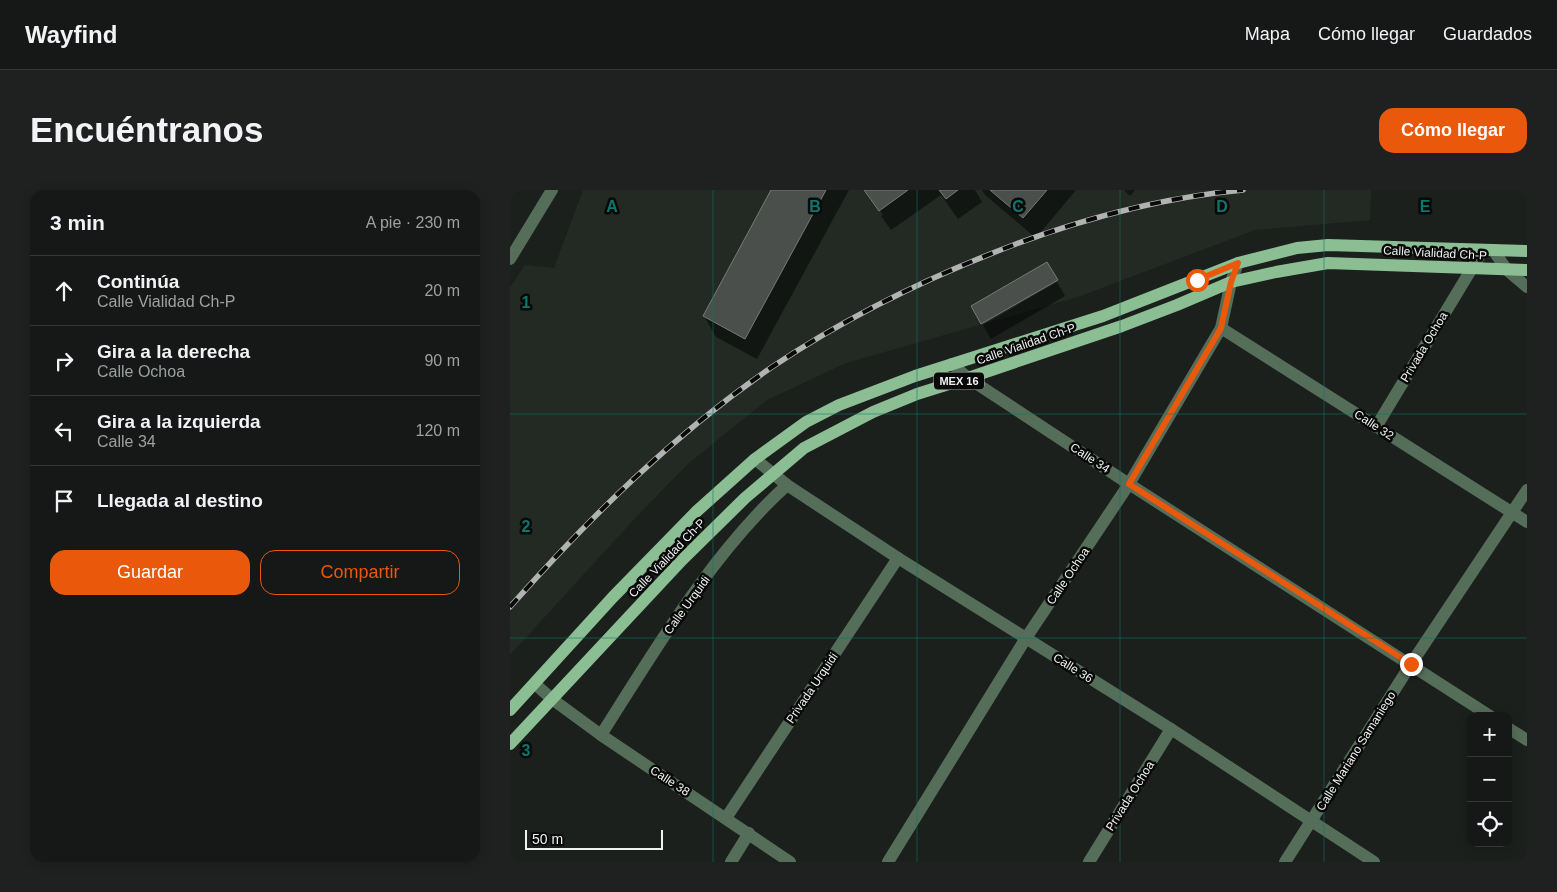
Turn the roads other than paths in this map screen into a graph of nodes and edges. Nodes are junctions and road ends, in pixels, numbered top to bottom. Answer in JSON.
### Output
{"nodes":[{"id":1,"x":552,"y":190,"type":"edge"},
{"id":2,"x":1488,"y":250,"type":"junction"},
{"id":3,"x":1527,"y":251,"type":"edge"},
{"id":4,"x":510,"y":259,"type":"edge"},
{"id":5,"x":1238,"y":263,"type":"junction"},
{"id":6,"x":1472,"y":268,"type":"junction"},
{"id":7,"x":1507,"y":270,"type":"junction"},
{"id":8,"x":1527,"y":270,"type":"edge"},
{"id":9,"x":1231,"y":282,"type":"junction"},
{"id":10,"x":1527,"y":286,"type":"edge"},
{"id":11,"x":1221,"y":328,"type":"junction"},
{"id":12,"x":952,"y":364,"type":"junction"},
{"id":13,"x":968,"y":378,"type":"junction"},
{"id":14,"x":1376,"y":427,"type":"junction"},
{"id":15,"x":755,"y":459,"type":"junction"},
{"id":16,"x":774,"y":473,"type":"junction"},
{"id":17,"x":1129,"y":484,"type":"junction"},
{"id":18,"x":787,"y":485,"type":"junction"},
{"id":19,"x":1527,"y":490,"type":"edge"},
{"id":20,"x":1512,"y":512,"type":"junction"},
{"id":21,"x":1527,"y":522,"type":"edge"},
{"id":22,"x":898,"y":558,"type":"junction"},
{"id":23,"x":1026,"y":638,"type":"junction"},
{"id":24,"x":1411,"y":664,"type":"junction"},
{"id":25,"x":535,"y":684,"type":"junction"},
{"id":26,"x":552,"y":699,"type":"junction"},
{"id":27,"x":510,"y":710,"type":"edge"},
{"id":28,"x":1484,"y":712,"type":"edge"},
{"id":29,"x":1171,"y":729,"type":"junction"},
{"id":30,"x":1512,"y":731,"type":"edge"},
{"id":31,"x":601,"y":735,"type":"junction"},
{"id":32,"x":1527,"y":740,"type":"edge"},
{"id":33,"x":510,"y":744,"type":"edge"},
{"id":34,"x":726,"y":818,"type":"junction"},
{"id":35,"x":1311,"y":820,"type":"junction"},
{"id":36,"x":749,"y":834,"type":"junction"},
{"id":37,"x":731,"y":862,"type":"edge"},
{"id":38,"x":790,"y":862,"type":"edge"},
{"id":39,"x":888,"y":862,"type":"edge"},
{"id":40,"x":1090,"y":862,"type":"edge"},
{"id":41,"x":1284,"y":862,"type":"edge"},
{"id":42,"x":1374,"y":862,"type":"edge"}],
"edges":[{"from":1,"to":4,"type":"street"},
{"from":2,"to":3,"type":"main road","name":"Calle Vialidad Ch-P","number":"MEX 16"},
{"from":2,"to":5,"type":"main road","name":"Calle Vialidad Ch-P","number":"MEX 16"},
{"from":2,"to":6,"type":"street","name":"Privada Ochoa"},
{"from":2,"to":7,"type":"street"},
{"from":5,"to":9,"type":"street","name":"Calle Ochoa"},
{"from":5,"to":12,"type":"main road","name":"Calle Vialidad Ch-P","number":"MEX 16"},
{"from":6,"to":7,"type":"main road","name":"Calle Vialidad Ch-P","number":"MEX 16"},
{"from":6,"to":9,"type":"main road","name":"Calle Vialidad Ch-P","number":"MEX 16"},
{"from":6,"to":14,"type":"street","name":"Privada Ochoa"},
{"from":7,"to":8,"type":"main road","name":"Calle Vialidad Ch-P","number":"MEX 16"},
{"from":7,"to":10,"type":"street"},
{"from":9,"to":11,"type":"street","name":"Calle Ochoa"},
{"from":9,"to":13,"type":"main road","name":"Calle Vialidad Ch-P","number":"MEX 16"},
{"from":11,"to":14,"type":"street","name":"Calle 32"},
{"from":11,"to":17,"type":"street","name":"Calle Ochoa"},
{"from":12,"to":13,"type":"street","name":"Calle 34"},
{"from":12,"to":15,"type":"main road","name":"Calle Vialidad Ch-P","number":"MEX 16"},
{"from":13,"to":16,"type":"main road","name":"Calle Vialidad Ch-P","number":"MEX 16"},
{"from":13,"to":17,"type":"street","name":"Calle 34"},
{"from":14,"to":20,"type":"street","name":"Calle 32"},
{"from":15,"to":16,"type":"street","name":"Calle 36"},
{"from":15,"to":25,"type":"main road","name":"Calle Vialidad Ch-P","number":"MEX 16"},
{"from":16,"to":18,"type":"street","name":"Calle 36"},
{"from":16,"to":26,"type":"main road","name":"Calle Vialidad Ch-P","number":"MEX 16"},
{"from":17,"to":23,"type":"street","name":"Calle Ochoa"},
{"from":17,"to":24,"type":"street","name":"Calle 34"},
{"from":18,"to":22,"type":"street","name":"Calle 36"},
{"from":18,"to":31,"type":"street","name":"Calle Urquidi"},
{"from":19,"to":20,"type":"street","name":"Calle Mariano Samaniego"},
{"from":20,"to":21,"type":"street","name":"Calle 32"},
{"from":20,"to":24,"type":"street","name":"Calle Mariano Samaniego"},
{"from":22,"to":23,"type":"street","name":"Calle 36"},
{"from":22,"to":34,"type":"street","name":"Privada Urquidi"},
{"from":23,"to":29,"type":"street","name":"Calle 36"},
{"from":23,"to":39,"type":"street","name":"Calle Ochoa"},
{"from":24,"to":28,"type":"street","name":"Calle 34"},
{"from":24,"to":35,"type":"street","name":"Calle Mariano Samaniego"},
{"from":25,"to":26,"type":"street","name":"Calle 38"},
{"from":25,"to":27,"type":"main road","name":"Calle Vialidad Ch-P","number":"MEX 16"},
{"from":26,"to":31,"type":"street","name":"Calle 38"},
{"from":26,"to":33,"type":"main road","name":"Calle Vialidad Ch-P","number":"MEX 16"},
{"from":29,"to":35,"type":"street","name":"Calle 36"},
{"from":29,"to":40,"type":"street","name":"Privada Ochoa"},
{"from":30,"to":32,"type":"street"},
{"from":31,"to":34,"type":"street","name":"Calle 38"},
{"from":34,"to":36,"type":"street","name":"Calle 38"},
{"from":35,"to":41,"type":"street","name":"Calle Mariano Samaniego"},
{"from":35,"to":42,"type":"street","name":"Calle 36"},
{"from":36,"to":37,"type":"street"},
{"from":36,"to":38,"type":"street","name":"Calle 38"}]}
